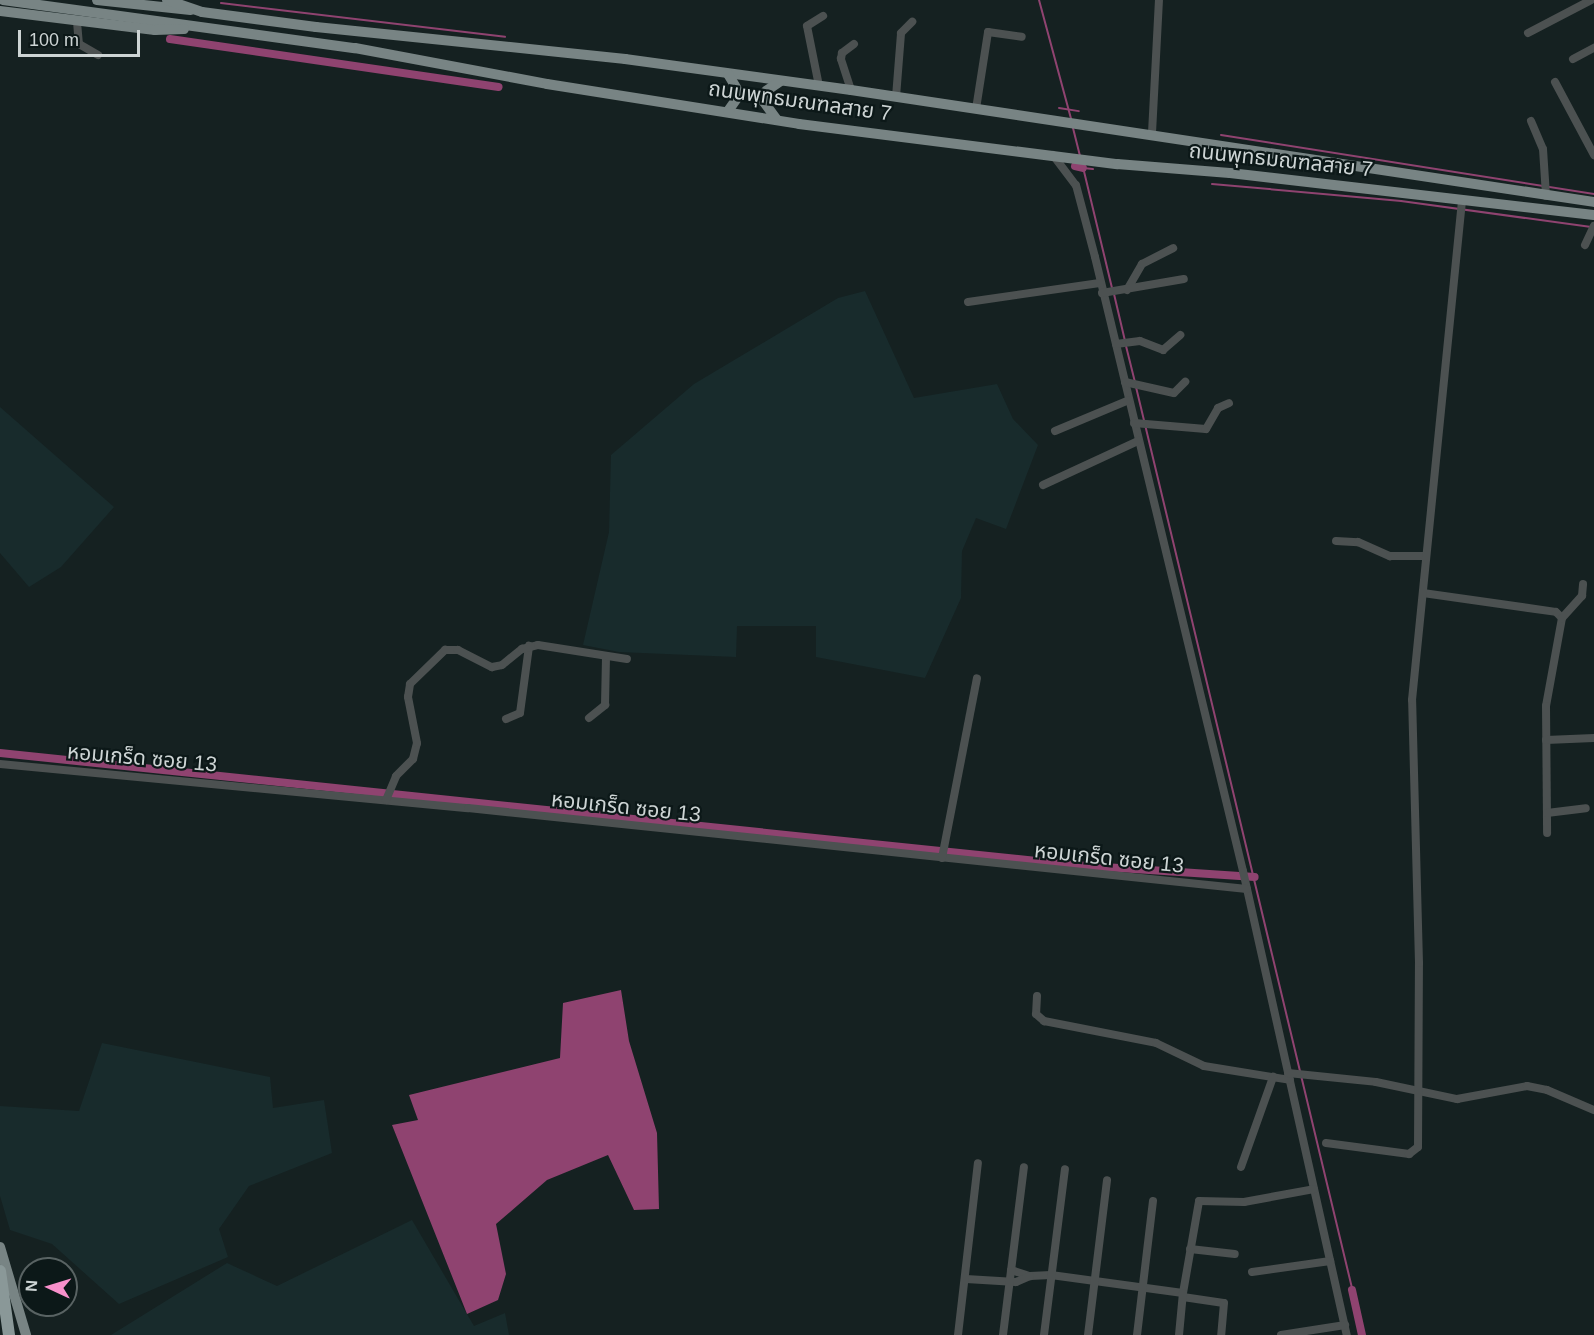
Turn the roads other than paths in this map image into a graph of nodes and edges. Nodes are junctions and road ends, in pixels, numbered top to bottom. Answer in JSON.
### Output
{"nodes":[{"id":1,"x":3,"y":0,"type":"edge"},
{"id":2,"x":97,"y":0,"type":"edge"},
{"id":3,"x":166,"y":0,"type":"edge"},
{"id":4,"x":1159,"y":0,"type":"edge"},
{"id":5,"x":1591,"y":0,"type":"edge"},
{"id":6,"x":193,"y":9,"type":"junction"},
{"id":7,"x":0,"y":11,"type":"edge"},
{"id":8,"x":823,"y":16,"type":"dead end"},
{"id":9,"x":77,"y":21,"type":"junction"},
{"id":10,"x":912,"y":22,"type":"dead end"},
{"id":11,"x":193,"y":26,"type":"junction"},
{"id":12,"x":1528,"y":33,"type":"dead end"},
{"id":13,"x":1022,"y":37,"type":"dead end"},
{"id":14,"x":854,"y":44,"type":"dead end"},
{"id":15,"x":1594,"y":48,"type":"edge"},
{"id":16,"x":98,"y":55,"type":"dead end"},
{"id":17,"x":1573,"y":59,"type":"dead end"},
{"id":18,"x":728,"y":74,"type":"junction"},
{"id":19,"x":781,"y":81,"type":"junction"},
{"id":20,"x":1555,"y":82,"type":"dead end"},
{"id":21,"x":819,"y":86,"type":"junction"},
{"id":22,"x":851,"y":90,"type":"junction"},
{"id":23,"x":896,"y":97,"type":"junction"},
{"id":24,"x":976,"y":109,"type":"junction"},
{"id":25,"x":728,"y":111,"type":"junction"},
{"id":26,"x":778,"y":120,"type":"junction"},
{"id":27,"x":1531,"y":121,"type":"dead end"},
{"id":28,"x":1152,"y":133,"type":"junction"},
{"id":29,"x":1052,"y":154,"type":"junction"},
{"id":30,"x":1594,"y":155,"type":"edge"},
{"id":31,"x":1546,"y":194,"type":"junction"},
{"id":32,"x":1594,"y":202,"type":"edge"},
{"id":33,"x":1462,"y":203,"type":"junction"},
{"id":34,"x":1594,"y":215,"type":"edge"},
{"id":35,"x":1594,"y":226,"type":"edge"},
{"id":36,"x":1585,"y":245,"type":"dead end"},
{"id":37,"x":1173,"y":248,"type":"dead end"},
{"id":38,"x":1184,"y":279,"type":"dead end"},
{"id":39,"x":1100,"y":283,"type":"junction"},
{"id":40,"x":1124,"y":290,"type":"junction"},
{"id":41,"x":1106,"y":293,"type":"junction"},
{"id":42,"x":968,"y":302,"type":"dead end"},
{"id":43,"x":1180,"y":335,"type":"dead end"},
{"id":44,"x":1118,"y":343,"type":"junction"},
{"id":45,"x":1132,"y":382,"type":"junction"},
{"id":46,"x":1185,"y":382,"type":"dead end"},
{"id":47,"x":1129,"y":400,"type":"junction"},
{"id":48,"x":1229,"y":403,"type":"dead end"},
{"id":49,"x":1137,"y":423,"type":"junction"},
{"id":50,"x":1055,"y":431,"type":"dead end"},
{"id":51,"x":1138,"y":441,"type":"junction"},
{"id":52,"x":1043,"y":485,"type":"dead end"},
{"id":53,"x":1336,"y":541,"type":"dead end"},
{"id":54,"x":1426,"y":556,"type":"junction"},
{"id":55,"x":1583,"y":584,"type":"dead end"},
{"id":56,"x":1423,"y":593,"type":"junction"},
{"id":57,"x":1562,"y":618,"type":"junction"},
{"id":58,"x":530,"y":646,"type":"junction"},
{"id":59,"x":606,"y":656,"type":"junction"},
{"id":60,"x":627,"y":659,"type":"dead end"},
{"id":61,"x":977,"y":678,"type":"dead end"},
{"id":62,"x":589,"y":718,"type":"dead end"},
{"id":63,"x":506,"y":719,"type":"dead end"},
{"id":64,"x":1594,"y":738,"type":"edge"},
{"id":65,"x":1546,"y":740,"type":"junction"},
{"id":66,"x":0,"y":764,"type":"edge"},
{"id":67,"x":388,"y":795,"type":"junction"},
{"id":68,"x":1586,"y":808,"type":"dead end"},
{"id":69,"x":1547,"y":813,"type":"junction"},
{"id":70,"x":1547,"y":833,"type":"dead end"},
{"id":71,"x":944,"y":851,"type":"junction"},
{"id":72,"x":1248,"y":890,"type":"junction"},
{"id":73,"x":1038,"y":996,"type":"dead end"},
{"id":74,"x":1291,"y":1075,"type":"junction"},
{"id":75,"x":1273,"y":1077,"type":"junction"},
{"id":76,"x":1419,"y":1089,"type":"junction"},
{"id":77,"x":1594,"y":1110,"type":"edge"},
{"id":78,"x":1326,"y":1143,"type":"dead end"},
{"id":79,"x":978,"y":1163,"type":"dead end"},
{"id":80,"x":1024,"y":1167,"type":"dead end"},
{"id":81,"x":1241,"y":1167,"type":"dead end"},
{"id":82,"x":1065,"y":1169,"type":"dead end"},
{"id":83,"x":1107,"y":1180,"type":"dead end"},
{"id":84,"x":1314,"y":1189,"type":"junction"},
{"id":85,"x":1153,"y":1201,"type":"dead end"},
{"id":86,"x":0,"y":1247,"type":"edge"},
{"id":87,"x":1190,"y":1249,"type":"junction"},
{"id":88,"x":1235,"y":1254,"type":"dead end"},
{"id":89,"x":1330,"y":1261,"type":"junction"},
{"id":90,"x":1011,"y":1270,"type":"junction"},
{"id":91,"x":0,"y":1271,"type":"edge"},
{"id":92,"x":1252,"y":1272,"type":"dead end"},
{"id":93,"x":1051,"y":1275,"type":"junction"},
{"id":94,"x":1030,"y":1276,"type":"junction"},
{"id":95,"x":966,"y":1279,"type":"junction"},
{"id":96,"x":1095,"y":1281,"type":"junction"},
{"id":97,"x":1009,"y":1282,"type":"junction"},
{"id":98,"x":1143,"y":1287,"type":"junction"},
{"id":99,"x":1183,"y":1295,"type":"junction"},
{"id":100,"x":0,"y":1317,"type":"edge"},
{"id":101,"x":1345,"y":1325,"type":"junction"},
{"id":102,"x":7,"y":1335,"type":"edge"},
{"id":103,"x":26,"y":1335,"type":"edge"},
{"id":104,"x":958,"y":1335,"type":"edge"},
{"id":105,"x":1003,"y":1335,"type":"edge"},
{"id":106,"x":1044,"y":1335,"type":"edge"},
{"id":107,"x":1088,"y":1335,"type":"edge"},
{"id":108,"x":1137,"y":1335,"type":"edge"},
{"id":109,"x":1179,"y":1335,"type":"edge"},
{"id":110,"x":1221,"y":1335,"type":"edge"},
{"id":111,"x":1281,"y":1335,"type":"edge"},
{"id":112,"x":1347,"y":1335,"type":"edge"}],
"edges":[{"from":1,"to":11,"type":"main road","name":"ถนนพุทธมณฑลสาย 7"},
{"from":2,"to":6,"type":"main road"},
{"from":3,"to":6,"type":"main road"},
{"from":4,"to":28,"type":"street"},
{"from":5,"to":12,"type":"street"},
{"from":6,"to":18,"type":"main road","name":"ถนนพุทธมณฑลสาย 7"},
{"from":7,"to":9,"type":"main road"},
{"from":8,"to":21,"type":"street"},
{"from":9,"to":11,"type":"main road"},
{"from":9,"to":16,"type":"street"},
{"from":10,"to":23,"type":"street"},
{"from":11,"to":25,"type":"main road","name":"ถนนพุทธมณฑลสาย 7"},
{"from":13,"to":24,"type":"street"},
{"from":14,"to":22,"type":"street"},
{"from":15,"to":17,"type":"street"},
{"from":18,"to":19,"type":"main road","name":"ถนนพุทธมณฑลสาย 7"},
{"from":18,"to":25,"type":"main road"},
{"from":19,"to":21,"type":"main road","name":"ถนนพุทธมณฑลสาย 7"},
{"from":19,"to":26,"type":"main road"},
{"from":20,"to":30,"type":"street"},
{"from":21,"to":22,"type":"main road","name":"ถนนพุทธมณฑลสาย 7"},
{"from":22,"to":23,"type":"main road","name":"ถนนพุทธมณฑลสาย 7"},
{"from":23,"to":24,"type":"main road","name":"ถนนพุทธมณฑลสาย 7"},
{"from":24,"to":28,"type":"main road","name":"ถนนพุทธมณฑลสาย 7"},
{"from":25,"to":26,"type":"main road","name":"ถนนพุทธมณฑลสาย 7"},
{"from":26,"to":29,"type":"main road","name":"ถนนพุทธมณฑลสาย 7"},
{"from":27,"to":31,"type":"street"},
{"from":28,"to":31,"type":"main road","name":"ถนนพุทธมณฑลสาย 7"},
{"from":29,"to":33,"type":"main road","name":"ถนนพุทธมณฑลสาย 7"},
{"from":29,"to":39,"type":"street"},
{"from":31,"to":32,"type":"main road","name":"ถนนพุทธมณฑลสาย 7"},
{"from":33,"to":34,"type":"main road","name":"ถนนพุทธมณฑลสาย 7"},
{"from":33,"to":54,"type":"street"},
{"from":35,"to":36,"type":"street"},
{"from":37,"to":40,"type":"street"},
{"from":38,"to":40,"type":"street"},
{"from":39,"to":41,"type":"street"},
{"from":39,"to":42,"type":"street"},
{"from":40,"to":41,"type":"street"},
{"from":41,"to":44,"type":"street"},
{"from":43,"to":44,"type":"street"},
{"from":44,"to":45,"type":"street"},
{"from":45,"to":46,"type":"street"},
{"from":45,"to":47,"type":"street"},
{"from":47,"to":49,"type":"street"},
{"from":47,"to":50,"type":"street"},
{"from":48,"to":49,"type":"street"},
{"from":49,"to":51,"type":"street"},
{"from":51,"to":52,"type":"street"},
{"from":51,"to":72,"type":"street"},
{"from":53,"to":54,"type":"street"},
{"from":54,"to":56,"type":"street"},
{"from":55,"to":57,"type":"street"},
{"from":56,"to":57,"type":"street"},
{"from":56,"to":76,"type":"street"},
{"from":57,"to":65,"type":"street"},
{"from":58,"to":59,"type":"street"},
{"from":58,"to":63,"type":"street"},
{"from":58,"to":67,"type":"street"},
{"from":59,"to":60,"type":"street"},
{"from":59,"to":62,"type":"street"},
{"from":61,"to":71,"type":"street"},
{"from":64,"to":65,"type":"street"},
{"from":65,"to":69,"type":"street"},
{"from":66,"to":67,"type":"street","name":"หอมเกร็ด ซอย 13"},
{"from":67,"to":71,"type":"street","name":"หอมเกร็ด ซอย 13"},
{"from":68,"to":69,"type":"street"},
{"from":69,"to":70,"type":"street"},
{"from":71,"to":72,"type":"street","name":"หอมเกร็ด ซอย 13"},
{"from":72,"to":74,"type":"street"},
{"from":73,"to":75,"type":"street"},
{"from":74,"to":75,"type":"street"},
{"from":74,"to":76,"type":"street"},
{"from":74,"to":84,"type":"street"},
{"from":75,"to":81,"type":"street"},
{"from":76,"to":77,"type":"street"},
{"from":76,"to":78,"type":"street"},
{"from":79,"to":95,"type":"street"},
{"from":80,"to":90,"type":"street"},
{"from":82,"to":93,"type":"street"},
{"from":83,"to":96,"type":"street"},
{"from":84,"to":87,"type":"street"},
{"from":84,"to":89,"type":"street"},
{"from":85,"to":98,"type":"street"},
{"from":86,"to":103,"type":"main road"},
{"from":87,"to":88,"type":"street"},
{"from":87,"to":99,"type":"street"},
{"from":89,"to":92,"type":"street"},
{"from":89,"to":101,"type":"street"},
{"from":90,"to":94,"type":"street"},
{"from":90,"to":97,"type":"street"},
{"from":91,"to":102,"type":"highway"},
{"from":93,"to":94,"type":"street"},
{"from":93,"to":96,"type":"street"},
{"from":93,"to":106,"type":"street"},
{"from":94,"to":97,"type":"street"},
{"from":95,"to":97,"type":"street"},
{"from":95,"to":104,"type":"street"},
{"from":96,"to":98,"type":"street"},
{"from":96,"to":107,"type":"street"},
{"from":97,"to":105,"type":"street"},
{"from":98,"to":99,"type":"street"},
{"from":98,"to":108,"type":"street"},
{"from":99,"to":109,"type":"street"},
{"from":99,"to":110,"type":"street"},
{"from":100,"to":102,"type":"highway"},
{"from":101,"to":111,"type":"street"},
{"from":101,"to":112,"type":"street"}]}
